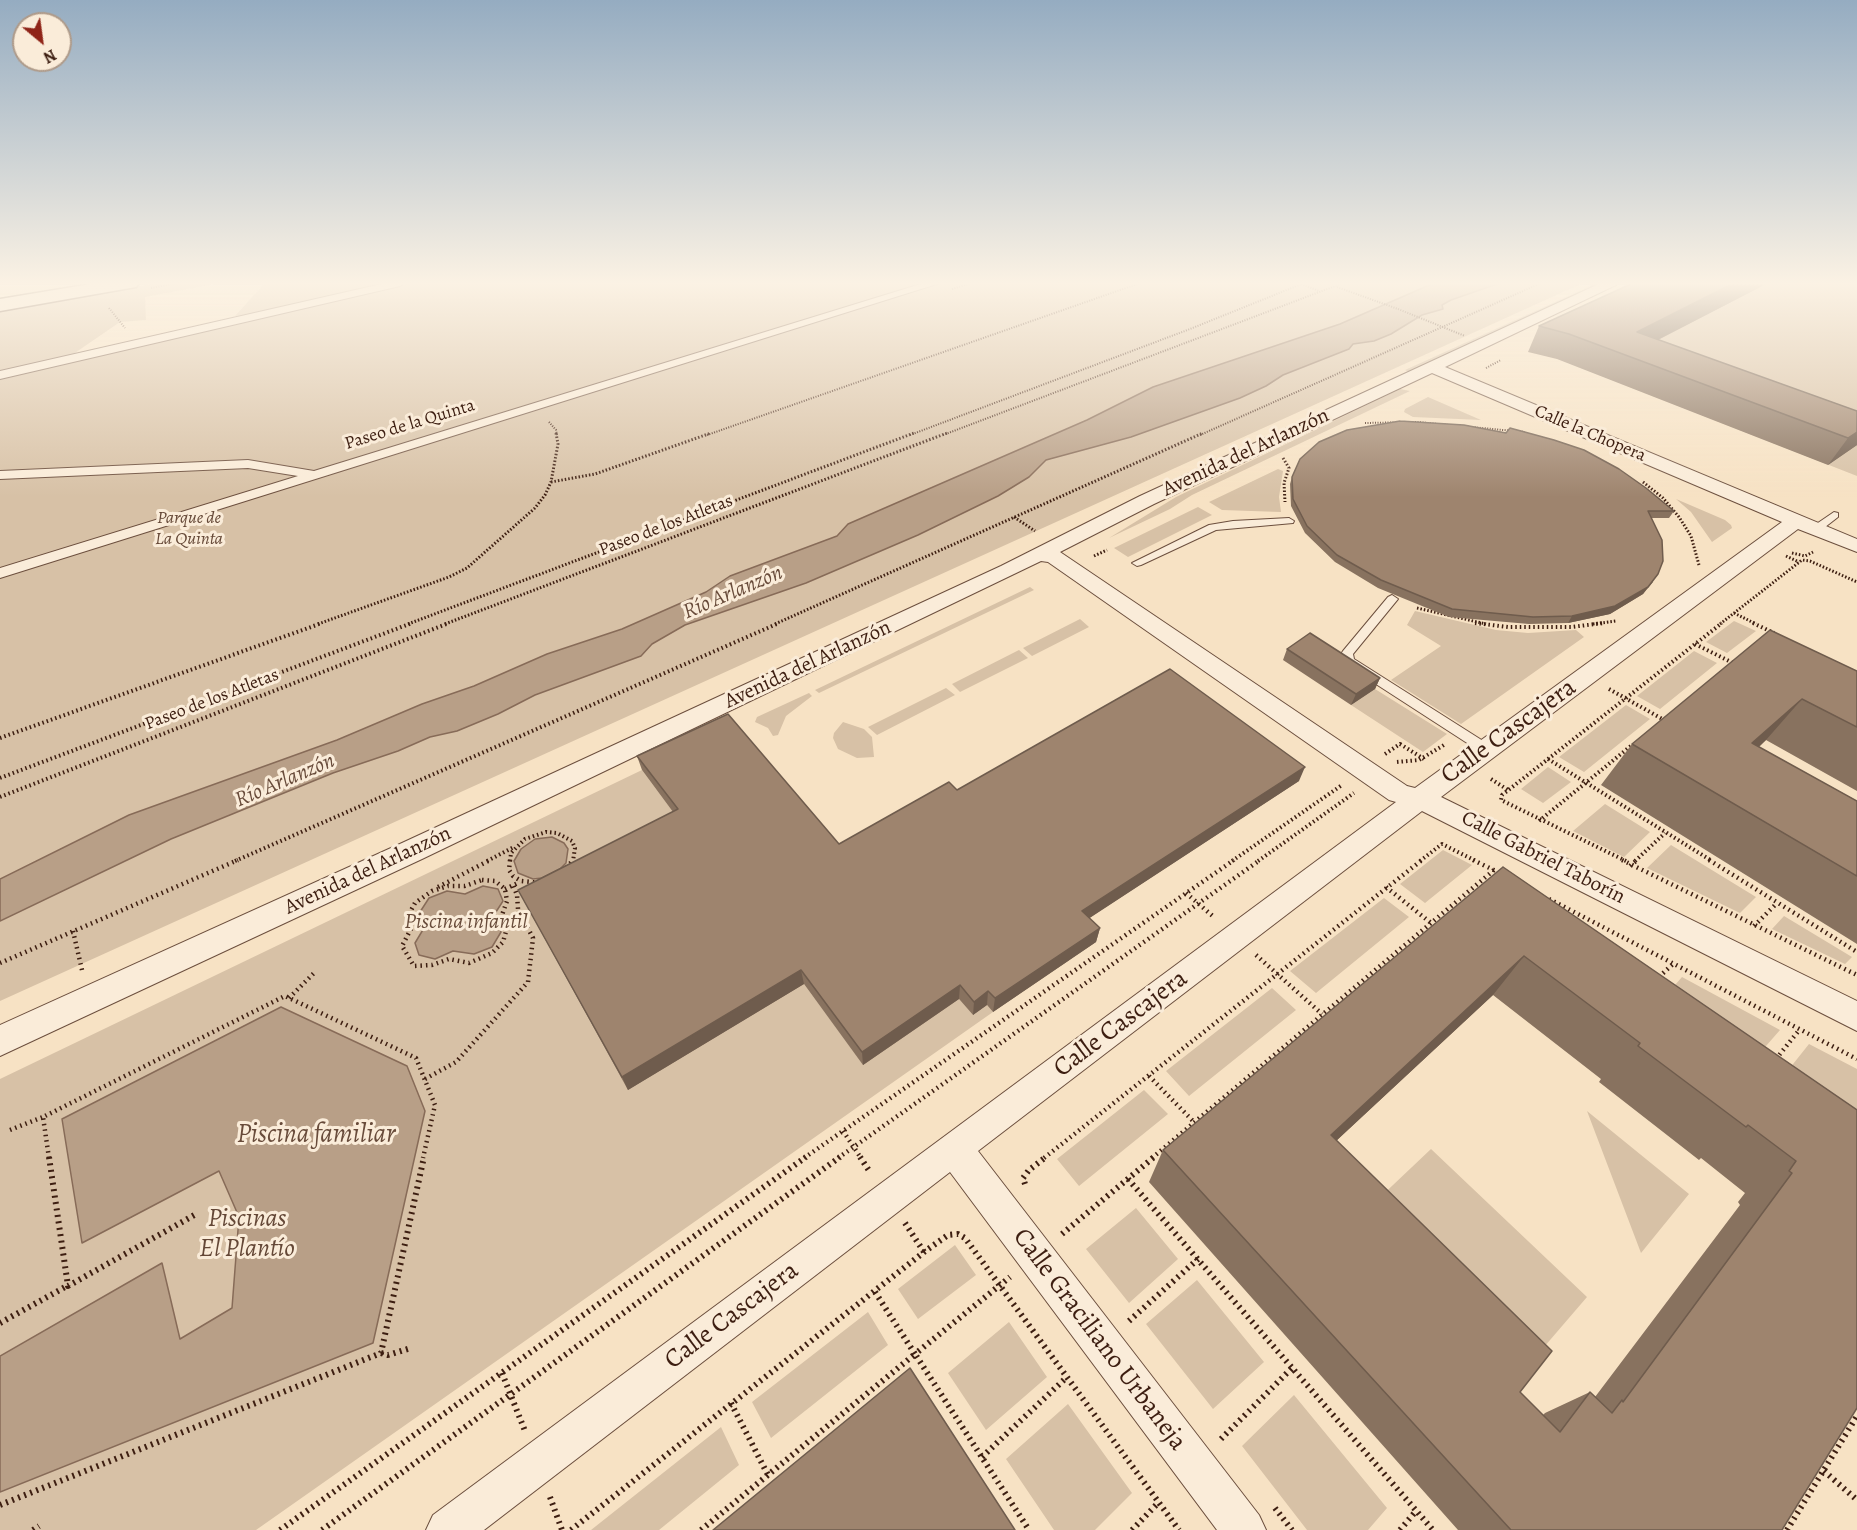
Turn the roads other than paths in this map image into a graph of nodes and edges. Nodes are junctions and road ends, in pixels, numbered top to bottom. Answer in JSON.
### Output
{"nodes":[{"id":1,"x":92,"y":354,"type":"edge"},
{"id":2,"x":703,"y":354,"type":"edge"},
{"id":3,"x":1458,"y":354,"type":"edge"},
{"id":4,"x":1431,"y":367,"type":"junction"},
{"id":5,"x":0,"y":375,"type":"edge"},
{"id":6,"x":315,"y":474,"type":"junction"},
{"id":7,"x":0,"y":475,"type":"edge"},
{"id":8,"x":1147,"y":500,"type":"junction"},
{"id":9,"x":1834,"y":514,"type":"dead end"},
{"id":10,"x":1289,"y":521,"type":"dead end"},
{"id":11,"x":1791,"y":524,"type":"junction"},
{"id":12,"x":1820,"y":537,"type":"junction"},
{"id":13,"x":1039,"y":545,"type":"junction"},
{"id":14,"x":1857,"y":546,"type":"edge"},
{"id":15,"x":1857,"y":558,"type":"edge"},
{"id":16,"x":1061,"y":561,"type":"junction"},
{"id":17,"x":1137,"y":563,"type":"dead end"},
{"id":18,"x":1008,"y":570,"type":"junction"},
{"id":19,"x":0,"y":573,"type":"edge"},
{"id":20,"x":1392,"y":599,"type":"dead end"},
{"id":21,"x":1486,"y":749,"type":"junction"},
{"id":22,"x":1419,"y":799,"type":"junction"},
{"id":23,"x":1857,"y":1017,"type":"edge"},
{"id":24,"x":0,"y":1041,"type":"edge"},
{"id":25,"x":954,"y":1149,"type":"junction"},
{"id":26,"x":448,"y":1530,"type":"edge"},
{"id":27,"x":1244,"y":1530,"type":"edge"}],
"edges":[{"from":1,"to":5,"type":"street"},
{"from":2,"to":6,"type":"street","name":"Paseo de la Quinta"},
{"from":3,"to":4,"type":"street","name":"Avenida del Arlanzón"},
{"from":4,"to":8,"type":"street","name":"Avenida del Arlanzón"},
{"from":4,"to":11,"type":"street","name":"Calle la Chopera"},
{"from":6,"to":7,"type":"street"},
{"from":6,"to":19,"type":"street","name":"Paseo de la Quinta"},
{"from":8,"to":13,"type":"street","name":"Avenida del Arlanzón"},
{"from":8,"to":16,"type":"street"},
{"from":9,"to":12,"type":"lane"},
{"from":10,"to":17,"type":"lane"},
{"from":11,"to":12,"type":"street","name":"Calle la Chopera"},
{"from":11,"to":21,"type":"street","name":"Calle Cascajera"},
{"from":12,"to":14,"type":"street","name":"Calle la Chopera"},
{"from":12,"to":15,"type":"street","name":"Calle la Chopera"},
{"from":13,"to":16,"type":"street","name":"Calle Gabriel Taborín"},
{"from":13,"to":18,"type":"street","name":"Avenida del Arlanzón"},
{"from":16,"to":18,"type":"street"},
{"from":16,"to":22,"type":"street","name":"Calle Gabriel Taborín"},
{"from":18,"to":24,"type":"street","name":"Avenida del Arlanzón"},
{"from":20,"to":21,"type":"lane"},
{"from":21,"to":22,"type":"street","name":"Calle Cascajera"},
{"from":22,"to":23,"type":"street","name":"Calle Gabriel Taborín"},
{"from":22,"to":25,"type":"street","name":"Calle Cascajera"},
{"from":25,"to":26,"type":"street","name":"Calle Cascajera"},
{"from":25,"to":27,"type":"street","name":"Calle Graciliano Urbaneja"}]}
